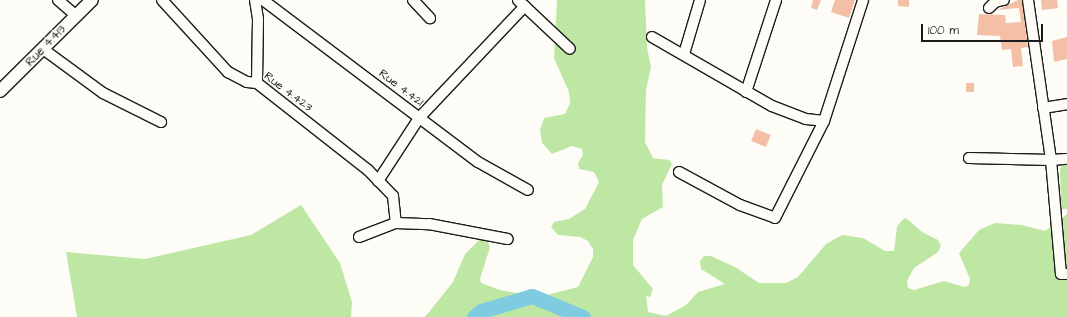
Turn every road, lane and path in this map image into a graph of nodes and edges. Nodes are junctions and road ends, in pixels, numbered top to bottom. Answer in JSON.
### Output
{"nodes":[{"id":1,"x":58,"y":0,"type":"edge"},
{"id":2,"x":92,"y":0,"type":"edge"},
{"id":3,"x":162,"y":0,"type":"edge"},
{"id":4,"x":255,"y":0,"type":"edge"},
{"id":5,"x":263,"y":0,"type":"edge"},
{"id":6,"x":412,"y":0,"type":"edge"},
{"id":7,"x":700,"y":0,"type":"edge"},
{"id":8,"x":776,"y":0,"type":"edge"},
{"id":9,"x":863,"y":0,"type":"edge"},
{"id":10,"x":1004,"y":0,"type":"edge"},
{"id":11,"x":1028,"y":0,"type":"edge"},
{"id":12,"x":521,"y":3,"type":"edge"},
{"id":13,"x":990,"y":8,"type":"dead end"},
{"id":14,"x":75,"y":15,"type":"junction"},
{"id":15,"x":430,"y":18,"type":"dead end"},
{"id":16,"x":652,"y":37,"type":"dead end"},
{"id":17,"x":43,"y":49,"type":"junction"},
{"id":18,"x":570,"y":49,"type":"dead end"},
{"id":19,"x":684,"y":54,"type":"junction"},
{"id":20,"x":257,"y":82,"type":"junction"},
{"id":21,"x":0,"y":91,"type":"edge"},
{"id":22,"x":746,"y":92,"type":"junction"},
{"id":23,"x":1067,"y":104,"type":"edge"},
{"id":24,"x":1043,"y":108,"type":"junction"},
{"id":25,"x":419,"y":118,"type":"junction"},
{"id":26,"x":824,"y":121,"type":"junction"},
{"id":27,"x":161,"y":122,"type":"dead end"},
{"id":28,"x":969,"y":158,"type":"dead end"},
{"id":29,"x":1067,"y":159,"type":"edge"},
{"id":30,"x":1051,"y":160,"type":"junction"},
{"id":31,"x":679,"y":172,"type":"dead end"},
{"id":32,"x":378,"y":181,"type":"junction"},
{"id":33,"x":528,"y":190,"type":"dead end"},
{"id":34,"x":1067,"y":214,"type":"edge"},
{"id":35,"x":1056,"y":215,"type":"junction"},
{"id":36,"x":396,"y":223,"type":"junction"},
{"id":37,"x":359,"y":237,"type":"dead end"},
{"id":38,"x":508,"y":239,"type":"dead end"},
{"id":39,"x":1067,"y":274,"type":"edge"}],
"edges":[{"from":1,"to":14,"type":"street"},
{"from":2,"to":14,"type":"street","name":"Rue 4.413"},
{"from":3,"to":20,"type":"street","name":"Rue 4.423"},
{"from":4,"to":20,"type":"street"},
{"from":5,"to":25,"type":"street","name":"Rue 4.421"},
{"from":6,"to":15,"type":"street"},
{"from":7,"to":19,"type":"street"},
{"from":8,"to":22,"type":"street"},
{"from":9,"to":26,"type":"street"},
{"from":10,"to":13,"type":"street"},
{"from":11,"to":24,"type":"street"},
{"from":12,"to":18,"type":"street"},
{"from":12,"to":25,"type":"street"},
{"from":14,"to":17,"type":"street","name":"Rue 4.413"},
{"from":16,"to":19,"type":"street"},
{"from":17,"to":21,"type":"street","name":"Rue 4.413"},
{"from":17,"to":27,"type":"street"},
{"from":19,"to":22,"type":"street"},
{"from":20,"to":32,"type":"street","name":"Rue 4.423"},
{"from":22,"to":26,"type":"street"},
{"from":23,"to":24,"type":"street"},
{"from":24,"to":30,"type":"street"},
{"from":25,"to":32,"type":"street"},
{"from":25,"to":33,"type":"street","name":"Rue 4.421"},
{"from":26,"to":31,"type":"street"},
{"from":28,"to":30,"type":"street"},
{"from":29,"to":30,"type":"street"},
{"from":30,"to":35,"type":"street"},
{"from":32,"to":36,"type":"street","name":"Rue 4.423"},
{"from":34,"to":35,"type":"street"},
{"from":35,"to":39,"type":"street"},
{"from":36,"to":37,"type":"street"},
{"from":36,"to":38,"type":"street"}]}
